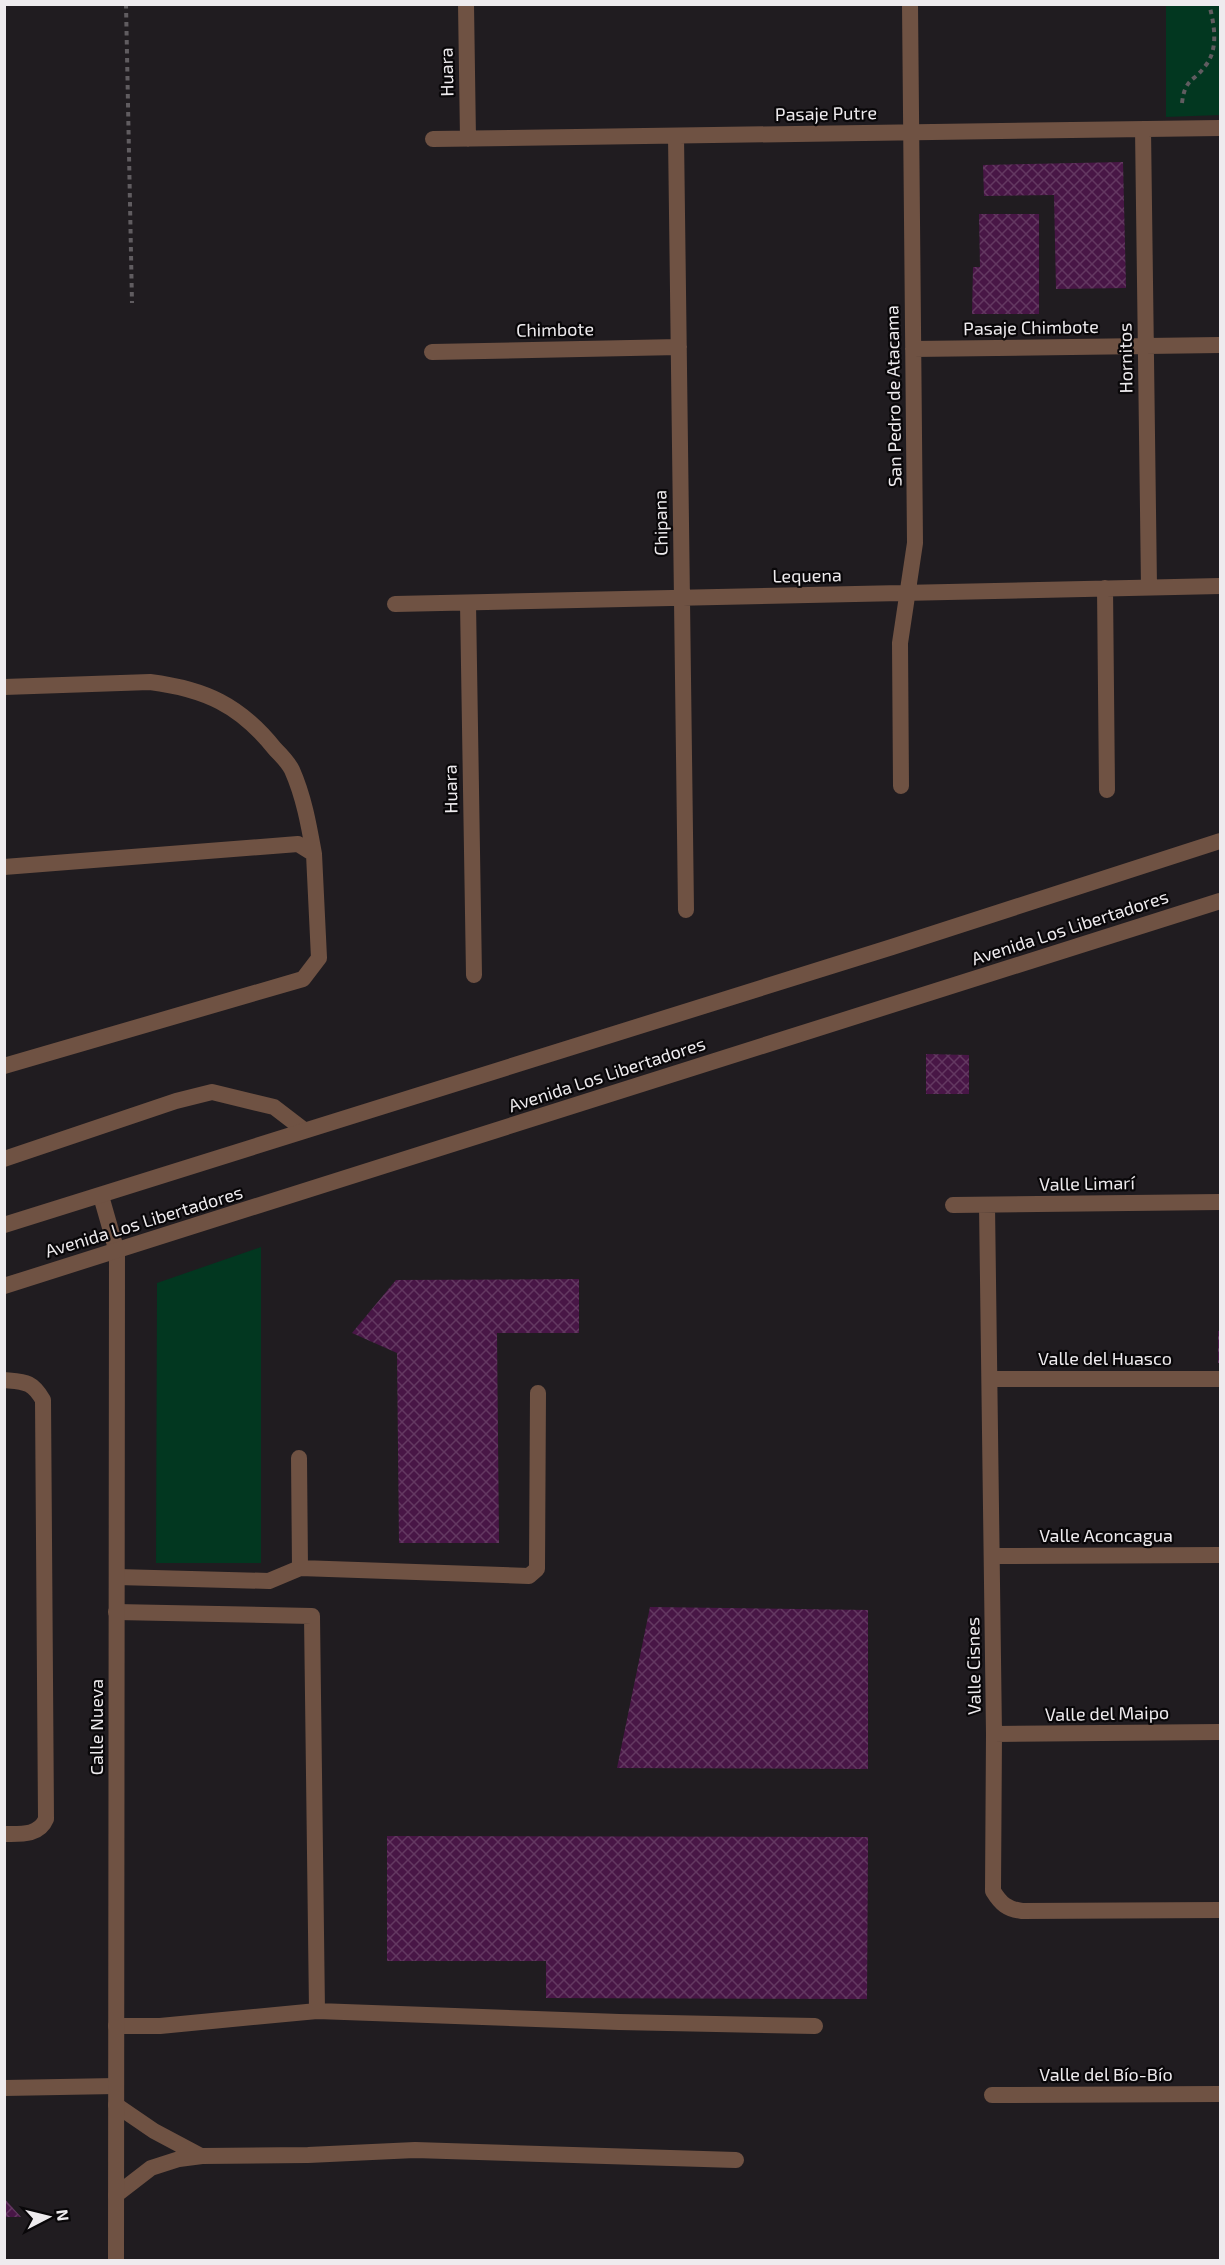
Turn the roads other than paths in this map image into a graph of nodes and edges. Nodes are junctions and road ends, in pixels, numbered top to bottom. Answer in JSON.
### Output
{"nodes":[{"id":1,"x":466,"y":4,"type":"edge"},
{"id":2,"x":910,"y":4,"type":"edge"},
{"id":3,"x":1221,"y":128,"type":"edge"},
{"id":4,"x":1143,"y":129,"type":"junction"},
{"id":5,"x":911,"y":132,"type":"junction"},
{"id":6,"x":676,"y":136,"type":"junction"},
{"id":7,"x":433,"y":139,"type":"dead end"},
{"id":8,"x":468,"y":139,"type":"junction"},
{"id":9,"x":1221,"y":345,"type":"edge"},
{"id":10,"x":1146,"y":346,"type":"junction"},
{"id":11,"x":679,"y":347,"type":"junction"},
{"id":12,"x":913,"y":349,"type":"junction"},
{"id":13,"x":432,"y":352,"type":"dead end"},
{"id":14,"x":1221,"y":586,"type":"edge"},
{"id":15,"x":1149,"y":587,"type":"junction"},
{"id":16,"x":1105,"y":588,"type":"junction"},
{"id":17,"x":907,"y":593,"type":"junction"},
{"id":18,"x":682,"y":598,"type":"junction"},
{"id":19,"x":468,"y":603,"type":"junction"},
{"id":20,"x":395,"y":604,"type":"dead end"},
{"id":21,"x":4,"y":687,"type":"edge"},
{"id":22,"x":901,"y":786,"type":"dead end"},
{"id":23,"x":1107,"y":790,"type":"dead end"},
{"id":24,"x":1221,"y":842,"type":"edge"},
{"id":25,"x":314,"y":854,"type":"junction"},
{"id":26,"x":4,"y":867,"type":"edge"},
{"id":27,"x":1221,"y":901,"type":"edge"},
{"id":28,"x":686,"y":910,"type":"dead end"},
{"id":29,"x":474,"y":975,"type":"dead end"},
{"id":30,"x":4,"y":1066,"type":"edge"},
{"id":31,"x":304,"y":1130,"type":"junction"},
{"id":32,"x":4,"y":1159,"type":"edge"},
{"id":33,"x":101,"y":1196,"type":"junction"},
{"id":34,"x":1221,"y":1202,"type":"edge"},
{"id":35,"x":953,"y":1205,"type":"dead end"},
{"id":36,"x":987,"y":1205,"type":"junction"},
{"id":37,"x":4,"y":1225,"type":"edge"},
{"id":38,"x":117,"y":1252,"type":"junction"},
{"id":39,"x":4,"y":1286,"type":"edge"},
{"id":40,"x":1221,"y":1378,"type":"edge"},
{"id":41,"x":990,"y":1379,"type":"junction"},
{"id":42,"x":4,"y":1380,"type":"edge"},
{"id":43,"x":538,"y":1393,"type":"dead end"},
{"id":44,"x":299,"y":1458,"type":"dead end"},
{"id":45,"x":1221,"y":1555,"type":"edge"},
{"id":46,"x":992,"y":1556,"type":"junction"},
{"id":47,"x":300,"y":1568,"type":"junction"},
{"id":48,"x":117,"y":1577,"type":"junction"},
{"id":49,"x":116,"y":1612,"type":"junction"},
{"id":50,"x":1221,"y":1732,"type":"edge"},
{"id":51,"x":994,"y":1734,"type":"junction"},
{"id":52,"x":4,"y":1834,"type":"edge"},
{"id":53,"x":1221,"y":1910,"type":"edge"},
{"id":54,"x":317,"y":2011,"type":"junction"},
{"id":55,"x":116,"y":2026,"type":"junction"},
{"id":56,"x":815,"y":2026,"type":"dead end"},
{"id":57,"x":116,"y":2086,"type":"junction"},
{"id":58,"x":4,"y":2088,"type":"edge"},
{"id":59,"x":1221,"y":2094,"type":"edge"},
{"id":60,"x":992,"y":2095,"type":"dead end"},
{"id":61,"x":116,"y":2105,"type":"junction"},
{"id":62,"x":202,"y":2156,"type":"junction"},
{"id":63,"x":736,"y":2160,"type":"dead end"},
{"id":64,"x":116,"y":2195,"type":"junction"},
{"id":65,"x":116,"y":2260,"type":"edge"}],
"edges":[{"from":1,"to":8,"type":"street","name":"Huara"},
{"from":2,"to":5,"type":"street","name":"San Pedro de Atacama"},
{"from":3,"to":4,"type":"street","name":"Pasaje Putre"},
{"from":4,"to":5,"type":"street","name":"Pasaje Putre"},
{"from":4,"to":10,"type":"street","name":"Hornitos"},
{"from":5,"to":6,"type":"street","name":"Pasaje Putre"},
{"from":5,"to":12,"type":"street","name":"San Pedro de Atacama"},
{"from":6,"to":8,"type":"street","name":"Pasaje Putre"},
{"from":6,"to":11,"type":"street","name":"Chipana"},
{"from":7,"to":8,"type":"street","name":"Pasaje Putre"},
{"from":9,"to":10,"type":"street","name":"Pasaje Chimbote"},
{"from":10,"to":12,"type":"street","name":"Pasaje Chimbote"},
{"from":10,"to":15,"type":"street","name":"Hornitos"},
{"from":11,"to":13,"type":"street","name":"Chimbote"},
{"from":11,"to":18,"type":"street","name":"Chipana"},
{"from":12,"to":17,"type":"street","name":"San Pedro de Atacama"},
{"from":14,"to":15,"type":"street","name":"Lequena"},
{"from":15,"to":16,"type":"street","name":"Lequena"},
{"from":16,"to":17,"type":"street","name":"Lequena"},
{"from":16,"to":23,"type":"street"},
{"from":17,"to":18,"type":"street","name":"Lequena"},
{"from":17,"to":22,"type":"street","name":"San Pedro de Atacama"},
{"from":18,"to":19,"type":"street","name":"Lequena"},
{"from":18,"to":28,"type":"street","name":"Chipana"},
{"from":19,"to":20,"type":"street","name":"Lequena"},
{"from":19,"to":29,"type":"street","name":"Huara"},
{"from":21,"to":25,"type":"street"},
{"from":24,"to":31,"type":"street","name":"Avenida Los Libertadores"},
{"from":25,"to":26,"type":"street"},
{"from":25,"to":30,"type":"street"},
{"from":27,"to":38,"type":"street","name":"Avenida Los Libertadores"},
{"from":31,"to":32,"type":"street"},
{"from":31,"to":33,"type":"street","name":"Avenida Los Libertadores"},
{"from":33,"to":37,"type":"street","name":"Avenida Los Libertadores"},
{"from":33,"to":38,"type":"street","name":"Calle Nueva"},
{"from":34,"to":36,"type":"street","name":"Valle Limarí"},
{"from":35,"to":36,"type":"street","name":"Valle Limarí"},
{"from":36,"to":41,"type":"street","name":"Valle Cisnes"},
{"from":38,"to":39,"type":"street","name":"Avenida Los Libertadores"},
{"from":38,"to":48,"type":"street","name":"Calle Nueva"},
{"from":40,"to":41,"type":"street","name":"Valle del Huasco"},
{"from":41,"to":46,"type":"street","name":"Valle Cisnes"},
{"from":42,"to":52,"type":"street"},
{"from":43,"to":47,"type":"street"},
{"from":44,"to":47,"type":"street"},
{"from":45,"to":46,"type":"street","name":"Valle Aconcagua"},
{"from":46,"to":51,"type":"street","name":"Valle Cisnes"},
{"from":47,"to":48,"type":"street"},
{"from":48,"to":49,"type":"street","name":"Calle Nueva"},
{"from":49,"to":54,"type":"street"},
{"from":49,"to":55,"type":"street","name":"Calle Nueva"},
{"from":50,"to":51,"type":"street","name":"Valle del Maipo"},
{"from":51,"to":53,"type":"street","name":"Valle Cisnes"},
{"from":54,"to":55,"type":"street"},
{"from":54,"to":56,"type":"street"},
{"from":55,"to":57,"type":"street","name":"Calle Nueva"},
{"from":57,"to":58,"type":"street"},
{"from":57,"to":61,"type":"street","name":"Calle Nueva"},
{"from":59,"to":60,"type":"street","name":"Valle del Bío-Bío"},
{"from":61,"to":62,"type":"street"},
{"from":61,"to":64,"type":"street","name":"Calle Nueva"},
{"from":62,"to":63,"type":"street"},
{"from":62,"to":64,"type":"street"},
{"from":64,"to":65,"type":"street","name":"Calle Nueva"}]}
